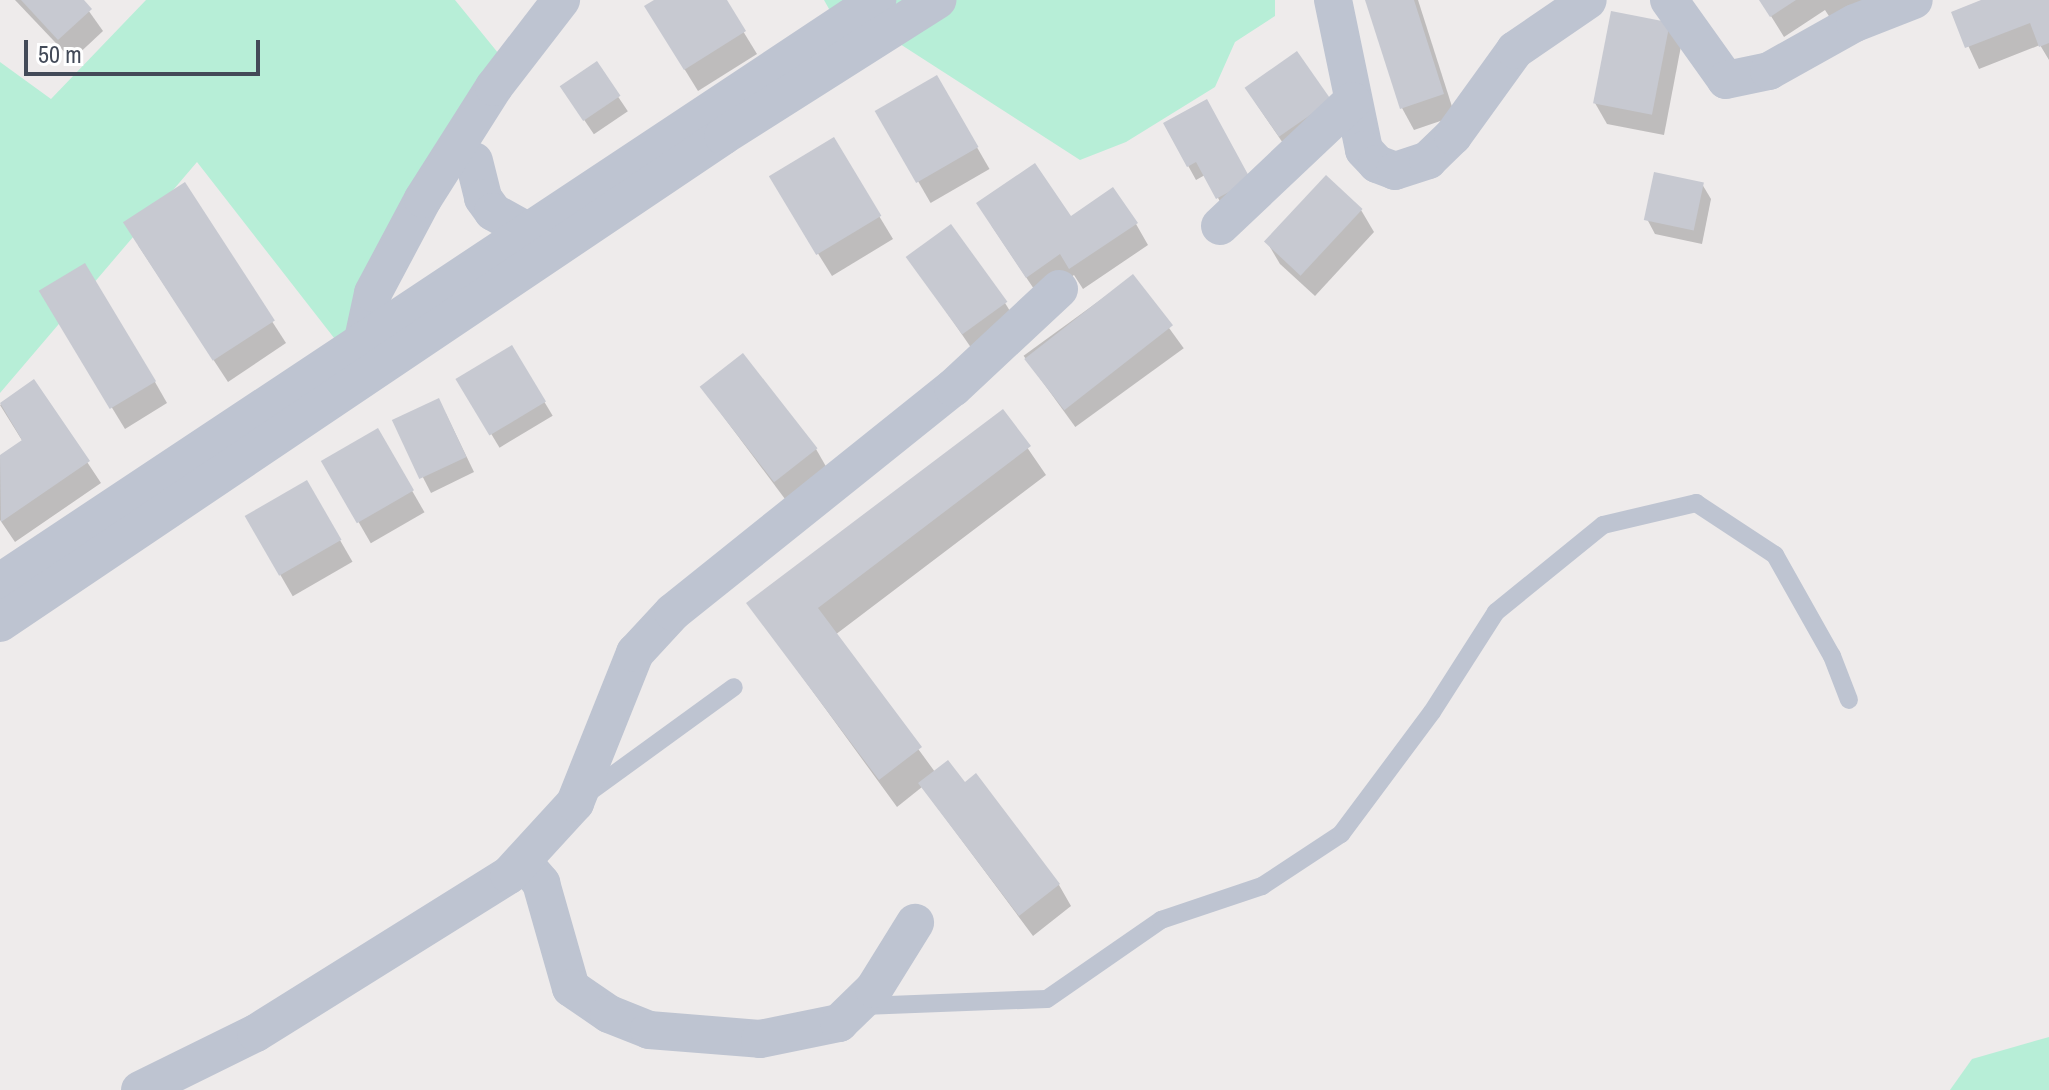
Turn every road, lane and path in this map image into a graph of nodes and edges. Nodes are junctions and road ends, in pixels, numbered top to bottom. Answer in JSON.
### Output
{"nodes":[{"id":1,"x":561,"y":0,"type":"edge"},
{"id":2,"x":877,"y":0,"type":"edge"},
{"id":3,"x":937,"y":0,"type":"edge"},
{"id":4,"x":1333,"y":0,"type":"edge"},
{"id":5,"x":1588,"y":0,"type":"edge"},
{"id":6,"x":1669,"y":0,"type":"edge"},
{"id":7,"x":1914,"y":0,"type":"edge"},
{"id":8,"x":532,"y":42,"type":"junction"},
{"id":9,"x":1352,"y":101,"type":"junction"},
{"id":10,"x":474,"y":161,"type":"junction"},
{"id":11,"x":1220,"y":226,"type":"dead end"},
{"id":12,"x":527,"y":231,"type":"junction"},
{"id":13,"x":1059,"y":289,"type":"dead end"},
{"id":14,"x":369,"y":355,"type":"junction"},
{"id":15,"x":0,"y":582,"type":"edge"},
{"id":16,"x":0,"y":623,"type":"edge"},
{"id":17,"x":734,"y":687,"type":"dead end"},
{"id":18,"x":1849,"y":700,"type":"dead end"},
{"id":19,"x":575,"y":803,"type":"junction"},
{"id":20,"x":523,"y":862,"type":"junction"},
{"id":21,"x":915,"y":923,"type":"dead end"},
{"id":22,"x":856,"y":1006,"type":"junction"},
{"id":23,"x":141,"y":1090,"type":"edge"}],
"edges":[{"from":1,"to":8,"type":"street"},
{"from":2,"to":12,"type":"street"},
{"from":3,"to":14,"type":"street"},
{"from":4,"to":9,"type":"street"},
{"from":5,"to":9,"type":"street"},
{"from":6,"to":7,"type":"street"},
{"from":8,"to":10,"type":"street"},
{"from":8,"to":14,"type":"street"},
{"from":9,"to":11,"type":"street"},
{"from":10,"to":12,"type":"street"},
{"from":10,"to":14,"type":"street"},
{"from":12,"to":14,"type":"street"},
{"from":13,"to":19,"type":"street"},
{"from":14,"to":15,"type":"street"},
{"from":14,"to":16,"type":"street"},
{"from":17,"to":19,"type":"lane"},
{"from":18,"to":22,"type":"lane"},
{"from":19,"to":20,"type":"street"},
{"from":20,"to":22,"type":"street"},
{"from":20,"to":23,"type":"street"},
{"from":21,"to":22,"type":"street"}]}
